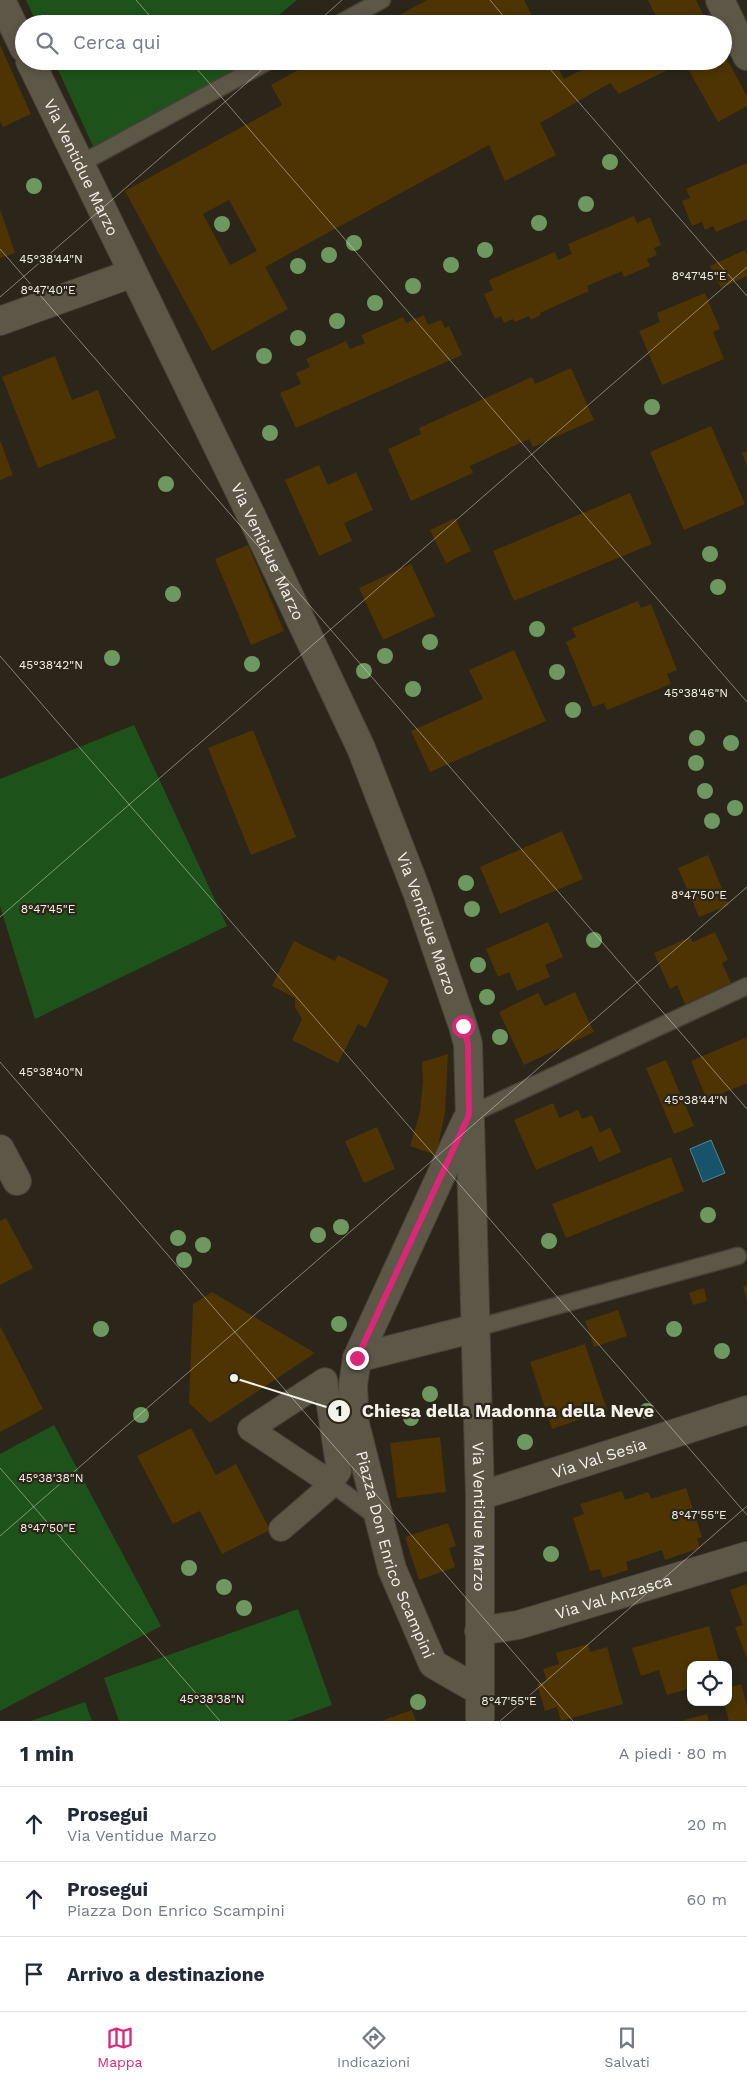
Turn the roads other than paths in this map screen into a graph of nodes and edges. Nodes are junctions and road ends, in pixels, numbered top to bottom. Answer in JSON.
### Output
{"nodes":[{"id":1,"x":1,"y":0,"type":"edge"},
{"id":2,"x":382,"y":0,"type":"edge"},
{"id":3,"x":720,"y":0,"type":"edge"},
{"id":4,"x":354,"y":15,"type":"edge"},
{"id":5,"x":727,"y":15,"type":"edge"},
{"id":6,"x":732,"y":25,"type":"edge"},
{"id":7,"x":15,"y":29,"type":"edge"},
{"id":8,"x":747,"y":56,"type":"edge"},
{"id":9,"x":34,"y":70,"type":"edge"},
{"id":10,"x":252,"y":70,"type":"edge"},
{"id":11,"x":80,"y":164,"type":"junction"},
{"id":12,"x":132,"y":274,"type":"junction"},
{"id":13,"x":0,"y":321,"type":"edge"},
{"id":14,"x":747,"y":986,"type":"edge"},
{"id":15,"x":469,"y":1115,"type":"junction"},
{"id":16,"x":0,"y":1149,"type":"edge"},
{"id":17,"x":17,"y":1181,"type":"dead end"},
{"id":18,"x":738,"y":1256,"type":"dead end"},
{"id":19,"x":476,"y":1328,"type":"junction"},
{"id":20,"x":357,"y":1358,"type":"junction"},
{"id":21,"x":747,"y":1410,"type":"edge"},
{"id":22,"x":331,"y":1483,"type":"joint"},
{"id":23,"x":480,"y":1496,"type":"junction"},
{"id":24,"x":380,"y":1520,"type":"junction"},
{"id":25,"x":281,"y":1529,"type":"dead end"},
{"id":26,"x":747,"y":1556,"type":"edge"},
{"id":27,"x":479,"y":1631,"type":"junction"},
{"id":28,"x":480,"y":1691,"type":"junction"},
{"id":29,"x":480,"y":1721,"type":"edge"}],
"edges":[{"from":1,"to":7,"type":"street"},
{"from":2,"to":4,"type":"lane"},
{"from":3,"to":5,"type":"street"},
{"from":6,"to":8,"type":"street"},
{"from":9,"to":11,"type":"street","name":"Via Ventidue Marzo"},
{"from":10,"to":11,"type":"lane"},
{"from":11,"to":12,"type":"street","name":"Via Ventidue Marzo"},
{"from":12,"to":13,"type":"street"},
{"from":12,"to":15,"type":"street","name":"Via Ventidue Marzo"},
{"from":14,"to":15,"type":"lane"},
{"from":15,"to":19,"type":"street","name":"Via Ventidue Marzo"},
{"from":15,"to":20,"type":"street","name":"Piazza Don Enrico Scampini"},
{"from":16,"to":17,"type":"street"},
{"from":18,"to":19,"type":"lane"},
{"from":19,"to":20,"type":"street"},
{"from":19,"to":23,"type":"street","name":"Via Ventidue Marzo"},
{"from":20,"to":24,"type":"street","name":"Piazza Don Enrico Scampini"},
{"from":21,"to":23,"type":"street","name":"Via Val Sesia"},
{"from":22,"to":24,"type":"lane"},
{"from":22,"to":25,"type":"street"},
{"from":23,"to":27,"type":"street","name":"Via Ventidue Marzo"},
{"from":24,"to":28,"type":"street","name":"Piazza Don Enrico Scampini"},
{"from":26,"to":27,"type":"street","name":"Via Val Anzasca"},
{"from":27,"to":28,"type":"street","name":"Via Ventidue Marzo"},
{"from":28,"to":29,"type":"street","name":"Via Ventidue Marzo"}]}
